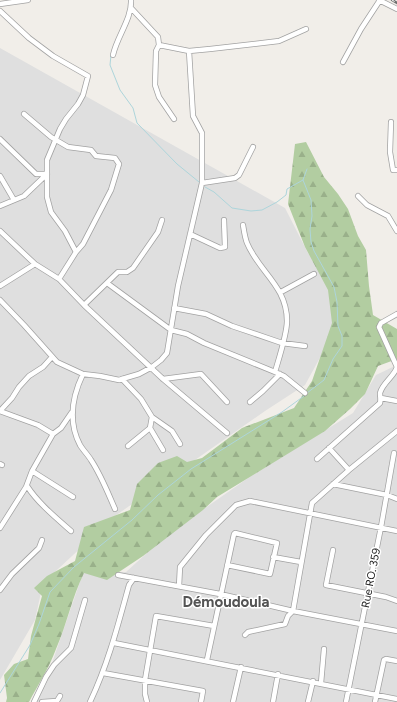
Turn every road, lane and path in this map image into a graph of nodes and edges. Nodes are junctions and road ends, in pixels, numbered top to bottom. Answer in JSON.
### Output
{"nodes":[{"id":1,"x":28,"y":0,"type":"edge"},
{"id":2,"x":131,"y":0,"type":"edge"},
{"id":3,"x":379,"y":0,"type":"edge"},
{"id":4,"x":0,"y":4,"type":"edge"},
{"id":5,"x":132,"y":9,"type":"junction"},
{"id":6,"x":397,"y":9,"type":"edge"},
{"id":7,"x":0,"y":11,"type":"edge"},
{"id":8,"x":306,"y":29,"type":"dead end"},
{"id":9,"x":159,"y":45,"type":"junction"},
{"id":10,"x":189,"y":51,"type":"junction"},
{"id":11,"x":113,"y":55,"type":"dead end"},
{"id":12,"x":343,"y":62,"type":"dead end"},
{"id":13,"x":24,"y":114,"type":"dead end"},
{"id":14,"x":174,"y":119,"type":"dead end"},
{"id":15,"x":391,"y":122,"type":"dead end"},
{"id":16,"x":0,"y":138,"type":"edge"},
{"id":17,"x":55,"y":139,"type":"junction"},
{"id":18,"x":253,"y":147,"type":"dead end"},
{"id":19,"x":397,"y":170,"type":"edge"},
{"id":20,"x":46,"y":174,"type":"junction"},
{"id":21,"x":0,"y":176,"type":"edge"},
{"id":22,"x":202,"y":183,"type":"junction"},
{"id":23,"x":358,"y":196,"type":"dead end"},
{"id":24,"x":14,"y":200,"type":"junction"},
{"id":25,"x":0,"y":206,"type":"edge"},
{"id":26,"x":162,"y":220,"type":"dead end"},
{"id":27,"x":224,"y":220,"type":"dead end"},
{"id":28,"x":243,"y":225,"type":"dead end"},
{"id":29,"x":0,"y":231,"type":"edge"},
{"id":30,"x":397,"y":231,"type":"edge"},
{"id":31,"x":190,"y":234,"type":"junction"},
{"id":32,"x":76,"y":252,"type":"junction"},
{"id":33,"x":35,"y":264,"type":"junction"},
{"id":34,"x":314,"y":274,"type":"dead end"},
{"id":35,"x":59,"y":278,"type":"junction"},
{"id":36,"x":107,"y":283,"type":"junction"},
{"id":37,"x":0,"y":286,"type":"edge"},
{"id":38,"x":281,"y":292,"type":"junction"},
{"id":39,"x":0,"y":300,"type":"edge"},
{"id":40,"x":84,"y":305,"type":"junction"},
{"id":41,"x":174,"y":308,"type":"junction"},
{"id":42,"x":397,"y":314,"type":"edge"},
{"id":43,"x":171,"y":330,"type":"junction"},
{"id":44,"x":282,"y":343,"type":"junction"},
{"id":45,"x":305,"y":346,"type":"dead end"},
{"id":46,"x":52,"y":357,"type":"junction"},
{"id":47,"x":152,"y":367,"type":"junction"},
{"id":48,"x":397,"y":367,"type":"edge"},
{"id":49,"x":278,"y":373,"type":"junction"},
{"id":50,"x":82,"y":374,"type":"junction"},
{"id":51,"x":122,"y":379,"type":"junction"},
{"id":52,"x":163,"y":379,"type":"junction"},
{"id":53,"x":305,"y":394,"type":"dead end"},
{"id":54,"x":381,"y":398,"type":"junction"},
{"id":55,"x":397,"y":401,"type":"edge"},
{"id":56,"x":227,"y":402,"type":"dead end"},
{"id":57,"x":250,"y":402,"type":"dead end"},
{"id":58,"x":0,"y":411,"type":"edge"},
{"id":59,"x":72,"y":412,"type":"junction"},
{"id":60,"x":152,"y":417,"type":"junction"},
{"id":61,"x":150,"y":428,"type":"junction"},
{"id":62,"x":397,"y":431,"type":"edge"},
{"id":63,"x":227,"y":433,"type":"dead end"},
{"id":64,"x":53,"y":434,"type":"junction"},
{"id":65,"x":180,"y":444,"type":"dead end"},
{"id":66,"x":128,"y":446,"type":"dead end"},
{"id":67,"x":329,"y":448,"type":"junction"},
{"id":68,"x":163,"y":450,"type":"dead end"},
{"id":69,"x":394,"y":453,"type":"dead end"},
{"id":70,"x":317,"y":459,"type":"dead end"},
{"id":71,"x":395,"y":462,"type":"edge"},
{"id":72,"x":349,"y":470,"type":"junction"},
{"id":73,"x":32,"y":471,"type":"junction"},
{"id":74,"x":333,"y":484,"type":"junction"},
{"id":75,"x":26,"y":486,"type":"junction"},
{"id":76,"x":387,"y":495,"type":"junction"},
{"id":77,"x":73,"y":497,"type":"dead end"},
{"id":78,"x":397,"y":499,"type":"edge"},
{"id":79,"x":115,"y":509,"type":"dead end"},
{"id":80,"x":310,"y":513,"type":"junction"},
{"id":81,"x":381,"y":527,"type":"junction"},
{"id":82,"x":0,"y":528,"type":"edge"},
{"id":83,"x":71,"y":531,"type":"dead end"},
{"id":84,"x":397,"y":531,"type":"edge"},
{"id":85,"x":42,"y":540,"type":"dead end"},
{"id":86,"x":333,"y":550,"type":"dead end"},
{"id":87,"x":273,"y":557,"type":"junction"},
{"id":88,"x":301,"y":562,"type":"junction"},
{"id":89,"x":227,"y":565,"type":"junction"},
{"id":90,"x":118,"y":575,"type":"dead end"},
{"id":91,"x":134,"y":578,"type":"junction"},
{"id":92,"x":179,"y":586,"type":"junction"},
{"id":93,"x":0,"y":590,"type":"edge"},
{"id":94,"x":220,"y":594,"type":"junction"},
{"id":95,"x":368,"y":594,"type":"junction"},
{"id":96,"x":86,"y":600,"type":"dead end"},
{"id":97,"x":397,"y":602,"type":"edge"},
{"id":98,"x":293,"y":611,"type":"junction"},
{"id":99,"x":362,"y":624,"type":"junction"},
{"id":100,"x":214,"y":626,"type":"junction"},
{"id":101,"x":397,"y":631,"type":"edge"},
{"id":102,"x":245,"y":636,"type":"dead end"},
{"id":103,"x":114,"y":642,"type":"junction"},
{"id":104,"x":324,"y":649,"type":"dead end"},
{"id":105,"x":151,"y":650,"type":"junction"},
{"id":106,"x":207,"y":660,"type":"junction"},
{"id":107,"x":397,"y":661,"type":"edge"},
{"id":108,"x":241,"y":667,"type":"junction"},
{"id":109,"x":103,"y":673,"type":"junction"},
{"id":110,"x":278,"y":674,"type":"junction"},
{"id":111,"x":145,"y":680,"type":"junction"},
{"id":112,"x":313,"y":681,"type":"junction"},
{"id":113,"x":321,"y":683,"type":"junction"},
{"id":114,"x":349,"y":689,"type":"junction"},
{"id":115,"x":377,"y":694,"type":"junction"},
{"id":116,"x":60,"y":696,"type":"dead end"},
{"id":117,"x":397,"y":699,"type":"edge"},
{"id":118,"x":34,"y":702,"type":"edge"},
{"id":119,"x":42,"y":702,"type":"edge"},
{"id":120,"x":90,"y":702,"type":"edge"},
{"id":121,"x":147,"y":702,"type":"edge"},
{"id":122,"x":201,"y":702,"type":"edge"},
{"id":123,"x":233,"y":702,"type":"edge"},
{"id":124,"x":273,"y":702,"type":"edge"},
{"id":125,"x":308,"y":702,"type":"edge"},
{"id":126,"x":346,"y":702,"type":"edge"},
{"id":127,"x":375,"y":702,"type":"edge"}],
"edges":[{"from":1,"to":4,"type":"street"},
{"from":2,"to":5,"type":"street"},
{"from":3,"to":6,"type":"street"},
{"from":3,"to":12,"type":"street"},
{"from":5,"to":9,"type":"street"},
{"from":5,"to":11,"type":"street"},
{"from":7,"to":17,"type":"street"},
{"from":8,"to":10,"type":"street"},
{"from":9,"to":10,"type":"street"},
{"from":9,"to":14,"type":"street"},
{"from":10,"to":22,"type":"street"},
{"from":13,"to":17,"type":"street"},
{"from":15,"to":19,"type":"street"},
{"from":16,"to":20,"type":"street"},
{"from":17,"to":20,"type":"street"},
{"from":17,"to":32,"type":"street"},
{"from":18,"to":22,"type":"street"},
{"from":20,"to":24,"type":"street"},
{"from":20,"to":32,"type":"street"},
{"from":21,"to":24,"type":"street"},
{"from":22,"to":31,"type":"street"},
{"from":23,"to":30,"type":"street"},
{"from":24,"to":25,"type":"street"},
{"from":26,"to":36,"type":"street"},
{"from":27,"to":31,"type":"street"},
{"from":28,"to":38,"type":"street"},
{"from":29,"to":33,"type":"street"},
{"from":31,"to":41,"type":"street"},
{"from":32,"to":35,"type":"street"},
{"from":33,"to":35,"type":"street"},
{"from":33,"to":37,"type":"street"},
{"from":34,"to":38,"type":"street"},
{"from":35,"to":40,"type":"street"},
{"from":36,"to":40,"type":"street"},
{"from":36,"to":43,"type":"street"},
{"from":38,"to":44,"type":"street"},
{"from":39,"to":46,"type":"street"},
{"from":40,"to":47,"type":"street"},
{"from":41,"to":43,"type":"street"},
{"from":41,"to":44,"type":"street"},
{"from":42,"to":48,"type":"street"},
{"from":43,"to":47,"type":"street"},
{"from":43,"to":49,"type":"street"},
{"from":44,"to":45,"type":"street"},
{"from":44,"to":49,"type":"street"},
{"from":46,"to":50,"type":"street"},
{"from":46,"to":58,"type":"street"},
{"from":47,"to":51,"type":"street"},
{"from":47,"to":52,"type":"street"},
{"from":48,"to":54,"type":"street"},
{"from":49,"to":53,"type":"street"},
{"from":49,"to":57,"type":"street"},
{"from":50,"to":51,"type":"street"},
{"from":50,"to":59,"type":"street"},
{"from":51,"to":60,"type":"street"},
{"from":52,"to":56,"type":"street"},
{"from":52,"to":63,"type":"street"},
{"from":54,"to":55,"type":"street"},
{"from":54,"to":67,"type":"street"},
{"from":58,"to":64,"type":"street"},
{"from":59,"to":64,"type":"street"},
{"from":59,"to":79,"type":"street"},
{"from":60,"to":61,"type":"street"},
{"from":60,"to":65,"type":"street"},
{"from":61,"to":66,"type":"street"},
{"from":61,"to":68,"type":"street"},
{"from":62,"to":72,"type":"street"},
{"from":64,"to":73,"type":"street"},
{"from":67,"to":70,"type":"street"},
{"from":67,"to":72,"type":"street"},
{"from":69,"to":71,"type":"street","name":"Rue RO. 359"},
{"from":71,"to":76,"type":"street","name":"Rue RO. 359"},
{"from":72,"to":74,"type":"street"},
{"from":73,"to":75,"type":"street"},
{"from":73,"to":77,"type":"street"},
{"from":74,"to":76,"type":"street"},
{"from":74,"to":80,"type":"street"},
{"from":75,"to":82,"type":"street"},
{"from":75,"to":83,"type":"street"},
{"from":76,"to":78,"type":"street"},
{"from":76,"to":81,"type":"street","name":"Rue RO. 359"},
{"from":80,"to":81,"type":"street"},
{"from":80,"to":88,"type":"street"},
{"from":80,"to":92,"type":"street"},
{"from":81,"to":84,"type":"street"},
{"from":81,"to":95,"type":"street","name":"Rue RO. 359"},
{"from":85,"to":93,"type":"street"},
{"from":86,"to":95,"type":"street"},
{"from":87,"to":88,"type":"street"},
{"from":87,"to":89,"type":"street"},
{"from":87,"to":89,"type":"street"},
{"from":88,"to":98,"type":"street"},
{"from":89,"to":94,"type":"street"},
{"from":90,"to":91,"type":"street"},
{"from":91,"to":92,"type":"street"},
{"from":91,"to":103,"type":"street"},
{"from":92,"to":94,"type":"street"},
{"from":94,"to":98,"type":"street"},
{"from":94,"to":100,"type":"street"},
{"from":95,"to":97,"type":"street"},
{"from":95,"to":99,"type":"street","name":"Rue RO. 359"},
{"from":96,"to":118,"type":"street"},
{"from":98,"to":99,"type":"street"},
{"from":98,"to":102,"type":"street"},
{"from":99,"to":101,"type":"street"},
{"from":99,"to":114,"type":"street","name":"Rue RO. 359"},
{"from":100,"to":105,"type":"street"},
{"from":100,"to":106,"type":"street"},
{"from":103,"to":105,"type":"street"},
{"from":103,"to":109,"type":"street"},
{"from":104,"to":113,"type":"street"},
{"from":105,"to":106,"type":"street"},
{"from":105,"to":111,"type":"street"},
{"from":106,"to":108,"type":"street"},
{"from":107,"to":115,"type":"street"},
{"from":108,"to":110,"type":"street"},
{"from":108,"to":123,"type":"street"},
{"from":109,"to":111,"type":"street"},
{"from":109,"to":120,"type":"street"},
{"from":110,"to":112,"type":"street"},
{"from":110,"to":124,"type":"street"},
{"from":111,"to":121,"type":"street"},
{"from":111,"to":122,"type":"street"},
{"from":112,"to":113,"type":"street"},
{"from":112,"to":125,"type":"street"},
{"from":113,"to":114,"type":"street"},
{"from":114,"to":115,"type":"street"},
{"from":114,"to":126,"type":"street","name":"Rue RO. 359"},
{"from":115,"to":117,"type":"street"},
{"from":115,"to":127,"type":"street"},
{"from":116,"to":119,"type":"street"}]}
